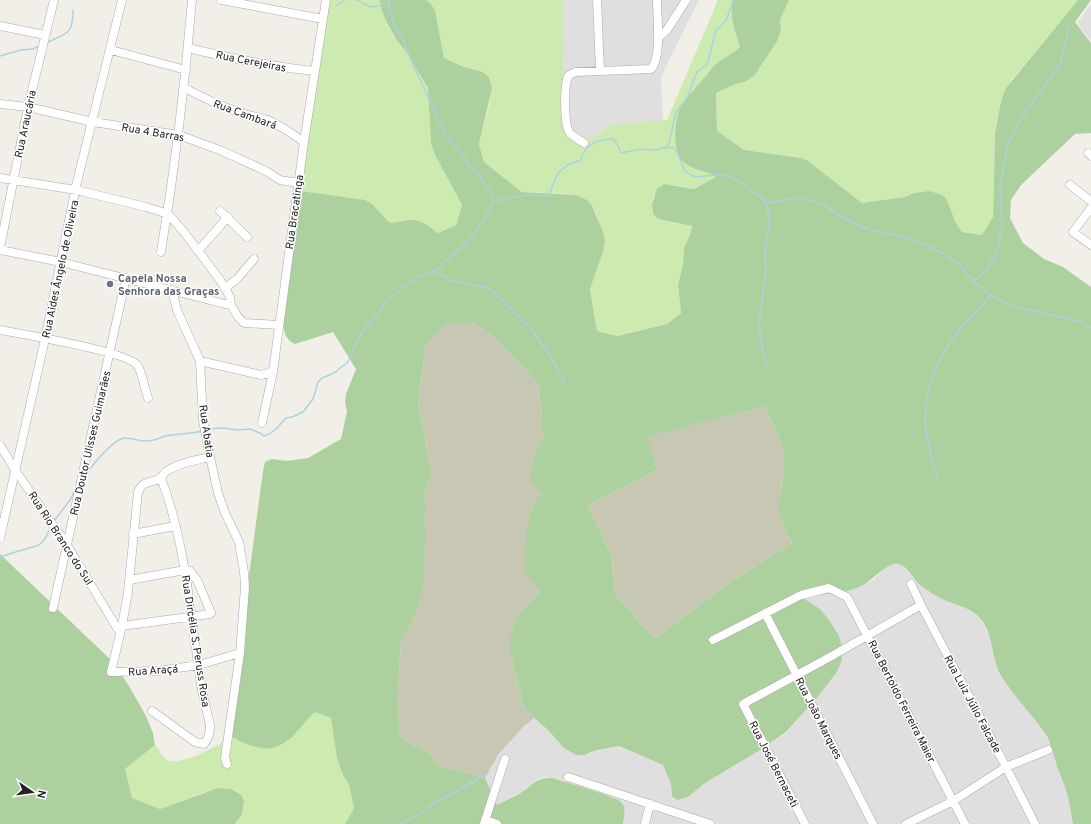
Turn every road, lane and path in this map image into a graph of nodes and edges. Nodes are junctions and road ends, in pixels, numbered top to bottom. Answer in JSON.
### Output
{"nodes":[{"id":1,"x":54,"y":0,"type":"edge"},
{"id":2,"x":122,"y":0,"type":"edge"},
{"id":3,"x":192,"y":0,"type":"edge"},
{"id":4,"x":221,"y":0,"type":"edge"},
{"id":5,"x":326,"y":0,"type":"edge"},
{"id":6,"x":597,"y":0,"type":"edge"},
{"id":7,"x":657,"y":0,"type":"edge"},
{"id":8,"x":686,"y":0,"type":"edge"},
{"id":9,"x":323,"y":19,"type":"junction"},
{"id":10,"x":0,"y":26,"type":"edge"},
{"id":11,"x":45,"y":35,"type":"junction"},
{"id":12,"x":658,"y":38,"type":"junction"},
{"id":13,"x":188,"y":48,"type":"junction"},
{"id":14,"x":111,"y":50,"type":"junction"},
{"id":15,"x":186,"y":70,"type":"junction"},
{"id":16,"x":315,"y":71,"type":"junction"},
{"id":17,"x":600,"y":71,"type":"junction"},
{"id":18,"x":184,"y":88,"type":"junction"},
{"id":19,"x":0,"y":104,"type":"edge"},
{"id":20,"x":28,"y":107,"type":"junction"},
{"id":21,"x":93,"y":122,"type":"junction"},
{"id":22,"x":179,"y":136,"type":"junction"},
{"id":23,"x":304,"y":142,"type":"junction"},
{"id":24,"x":584,"y":143,"type":"dead end"},
{"id":25,"x":0,"y":178,"type":"edge"},
{"id":26,"x":14,"y":180,"type":"junction"},
{"id":27,"x":298,"y":183,"type":"junction"},
{"id":28,"x":1070,"y":185,"type":"dead end"},
{"id":29,"x":76,"y":190,"type":"junction"},
{"id":30,"x":1091,"y":202,"type":"edge"},
{"id":31,"x":1091,"y":208,"type":"edge"},
{"id":32,"x":220,"y":211,"type":"dead end"},
{"id":33,"x":168,"y":214,"type":"junction"},
{"id":34,"x":228,"y":217,"type":"junction"},
{"id":35,"x":247,"y":237,"type":"dead end"},
{"id":36,"x":1091,"y":245,"type":"edge"},
{"id":37,"x":0,"y":249,"type":"edge"},
{"id":38,"x":198,"y":251,"type":"junction"},
{"id":39,"x":161,"y":252,"type":"dead end"},
{"id":40,"x":254,"y":259,"type":"dead end"},
{"id":41,"x":61,"y":262,"type":"junction"},
{"id":42,"x":126,"y":278,"type":"junction"},
{"id":43,"x":225,"y":288,"type":"junction"},
{"id":44,"x":172,"y":290,"type":"junction"},
{"id":45,"x":231,"y":305,"type":"junction"},
{"id":46,"x":279,"y":325,"type":"junction"},
{"id":47,"x":0,"y":330,"type":"edge"},
{"id":48,"x":45,"y":339,"type":"junction"},
{"id":49,"x":110,"y":352,"type":"junction"},
{"id":50,"x":200,"y":361,"type":"junction"},
{"id":51,"x":273,"y":372,"type":"junction"},
{"id":52,"x":148,"y":398,"type":"dead end"},
{"id":53,"x":262,"y":423,"type":"dead end"},
{"id":54,"x":0,"y":445,"type":"edge"},
{"id":55,"x":210,"y":457,"type":"junction"},
{"id":56,"x":15,"y":470,"type":"junction"},
{"id":57,"x":161,"y":478,"type":"junction"},
{"id":58,"x":175,"y":526,"type":"junction"},
{"id":59,"x":134,"y":534,"type":"junction"},
{"id":60,"x":0,"y":538,"type":"edge"},
{"id":61,"x":67,"y":545,"type":"junction"},
{"id":62,"x":185,"y":570,"type":"junction"},
{"id":63,"x":129,"y":580,"type":"junction"},
{"id":64,"x":911,"y":584,"type":"dead end"},
{"id":65,"x":921,"y":606,"type":"junction"},
{"id":66,"x":53,"y":608,"type":"dead end"},
{"id":67,"x":765,"y":613,"type":"junction"},
{"id":68,"x":192,"y":618,"type":"junction"},
{"id":69,"x":121,"y":629,"type":"junction"},
{"id":70,"x":868,"y":635,"type":"junction"},
{"id":71,"x":713,"y":640,"type":"dead end"},
{"id":72,"x":240,"y":653,"type":"junction"},
{"id":73,"x":199,"y":665,"type":"junction"},
{"id":74,"x":797,"y":675,"type":"junction"},
{"id":75,"x":152,"y":711,"type":"dead end"},
{"id":76,"x":1048,"y":750,"type":"dead end"},
{"id":77,"x":505,"y":759,"type":"dead end"},
{"id":78,"x":227,"y":764,"type":"dead end"},
{"id":79,"x":1006,"y":767,"type":"junction"},
{"id":80,"x":568,"y":777,"type":"dead end"},
{"id":81,"x":953,"y":801,"type":"junction"},
{"id":82,"x":650,"y":804,"type":"junction"},
{"id":83,"x":485,"y":822,"type":"edge"},
{"id":84,"x":497,"y":824,"type":"edge"},
{"id":85,"x":645,"y":824,"type":"edge"},
{"id":86,"x":710,"y":824,"type":"edge"},
{"id":87,"x":805,"y":824,"type":"edge"},
{"id":88,"x":873,"y":824,"type":"edge"},
{"id":89,"x":906,"y":824,"type":"edge"},
{"id":90,"x":965,"y":824,"type":"edge"},
{"id":91,"x":1035,"y":824,"type":"edge"}],
"edges":[{"from":1,"to":11,"type":"street","name":"Rua Araucária"},
{"from":2,"to":14,"type":"street","name":"Rua Aides Ângelo de Oliveira"},
{"from":3,"to":13,"type":"street"},
{"from":4,"to":9,"type":"street"},
{"from":5,"to":9,"type":"street","name":"Rua Bracatinga"},
{"from":6,"to":17,"type":"street"},
{"from":7,"to":12,"type":"street"},
{"from":8,"to":12,"type":"street"},
{"from":9,"to":16,"type":"street","name":"Rua Bracatinga"},
{"from":10,"to":11,"type":"street"},
{"from":11,"to":20,"type":"street","name":"Rua Araucária"},
{"from":12,"to":17,"type":"street"},
{"from":13,"to":15,"type":"street"},
{"from":13,"to":16,"type":"street","name":"Rua Cerejeiras"},
{"from":14,"to":15,"type":"street"},
{"from":14,"to":21,"type":"street","name":"Rua Aides Ângelo de Oliveira"},
{"from":15,"to":18,"type":"street"},
{"from":16,"to":23,"type":"street","name":"Rua Bracatinga"},
{"from":17,"to":24,"type":"street"},
{"from":18,"to":22,"type":"street"},
{"from":18,"to":23,"type":"street","name":"Rua Cambará"},
{"from":19,"to":20,"type":"street","name":"Rua 4 Barras"},
{"from":20,"to":21,"type":"street","name":"Rua 4 Barras"},
{"from":20,"to":26,"type":"street","name":"Rua Araucária"},
{"from":21,"to":22,"type":"street","name":"Rua 4 Barras"},
{"from":21,"to":29,"type":"street","name":"Rua Aides Ângelo de Oliveira"},
{"from":22,"to":27,"type":"street","name":"Rua 4 Barras"},
{"from":22,"to":33,"type":"street"},
{"from":23,"to":27,"type":"street","name":"Rua Bracatinga"},
{"from":25,"to":26,"type":"street"},
{"from":26,"to":29,"type":"street"},
{"from":26,"to":37,"type":"street","name":"Rua Araucária"},
{"from":27,"to":46,"type":"street","name":"Rua Bracatinga"},
{"from":28,"to":30,"type":"street"},
{"from":29,"to":33,"type":"street"},
{"from":29,"to":41,"type":"street","name":"Rua Aides Ângelo de Oliveira"},
{"from":31,"to":36,"type":"street"},
{"from":32,"to":34,"type":"street"},
{"from":33,"to":38,"type":"street"},
{"from":33,"to":39,"type":"street"},
{"from":34,"to":35,"type":"street"},
{"from":34,"to":38,"type":"street"},
{"from":37,"to":41,"type":"street"},
{"from":38,"to":43,"type":"street"},
{"from":40,"to":43,"type":"street"},
{"from":41,"to":42,"type":"street"},
{"from":41,"to":48,"type":"street","name":"Rua Aides Ângelo de Oliveira"},
{"from":42,"to":44,"type":"street"},
{"from":42,"to":49,"type":"street","name":"Rua Doutor Ulisses Guimarães"},
{"from":43,"to":45,"type":"street"},
{"from":44,"to":45,"type":"street"},
{"from":44,"to":50,"type":"street","name":"Rua Abatia"},
{"from":45,"to":46,"type":"street"},
{"from":46,"to":51,"type":"street","name":"Rua Bracatinga"},
{"from":47,"to":48,"type":"street"},
{"from":48,"to":49,"type":"street"},
{"from":48,"to":56,"type":"street","name":"Rua Aides Ângelo de Oliveira"},
{"from":49,"to":52,"type":"street"},
{"from":49,"to":61,"type":"street","name":"Rua Doutor Ulisses Guimarães"},
{"from":50,"to":51,"type":"street"},
{"from":50,"to":55,"type":"street","name":"Rua Abatia"},
{"from":51,"to":53,"type":"street","name":"Rua Bracatinga"},
{"from":54,"to":56,"type":"street","name":"Rua Rio Branco do Sul"},
{"from":55,"to":57,"type":"street"},
{"from":55,"to":72,"type":"street","name":"Rua Abatia"},
{"from":56,"to":60,"type":"street","name":"Rua Aides Ângelo de Oliveira"},
{"from":56,"to":61,"type":"street","name":"Rua Rio Branco do Sul"},
{"from":57,"to":58,"type":"street","name":"Rua Dircélia S. Peruss Rosa"},
{"from":57,"to":59,"type":"street"},
{"from":58,"to":59,"type":"street"},
{"from":58,"to":62,"type":"street","name":"Rua Dircélia S. Peruss Rosa"},
{"from":59,"to":63,"type":"street"},
{"from":61,"to":66,"type":"street","name":"Rua Doutor Ulisses Guimarães"},
{"from":61,"to":69,"type":"street","name":"Rua Rio Branco do Sul"},
{"from":62,"to":63,"type":"street"},
{"from":62,"to":68,"type":"street","name":"Rua Dircélia S. Peruss Rosa"},
{"from":62,"to":68,"type":"street"},
{"from":63,"to":69,"type":"street"},
{"from":64,"to":65,"type":"street","name":"Rua Luiz Júlio Falcade"},
{"from":65,"to":70,"type":"street"},
{"from":65,"to":79,"type":"street","name":"Rua Luiz Júlio Falcade"},
{"from":67,"to":70,"type":"street","name":"Rua Bertoldo Ferreira Maier"},
{"from":67,"to":71,"type":"street"},
{"from":67,"to":74,"type":"street","name":"Rua João Marques"},
{"from":68,"to":69,"type":"street"},
{"from":68,"to":73,"type":"street","name":"Rua Dircélia S. Peruss Rosa"},
{"from":69,"to":73,"type":"street","name":"Rua Araçá"},
{"from":70,"to":74,"type":"street"},
{"from":70,"to":81,"type":"street","name":"Rua Bertoldo Ferreira Maier"},
{"from":72,"to":73,"type":"street","name":"Rua Araçá"},
{"from":72,"to":78,"type":"street"},
{"from":73,"to":75,"type":"street","name":"Rua Dircélia S. Peruss Rosa"},
{"from":74,"to":87,"type":"street","name":"Rua José Bernaceti"},
{"from":74,"to":88,"type":"street","name":"Rua João Marques"},
{"from":76,"to":79,"type":"street"},
{"from":77,"to":83,"type":"street"},
{"from":79,"to":81,"type":"street"},
{"from":79,"to":91,"type":"street","name":"Rua Luiz Júlio Falcade"},
{"from":80,"to":82,"type":"street"},
{"from":81,"to":89,"type":"street"},
{"from":81,"to":90,"type":"street","name":"Rua Bertoldo Ferreira Maier"},
{"from":82,"to":85,"type":"street"},
{"from":82,"to":86,"type":"street"},
{"from":83,"to":84,"type":"street"}]}
